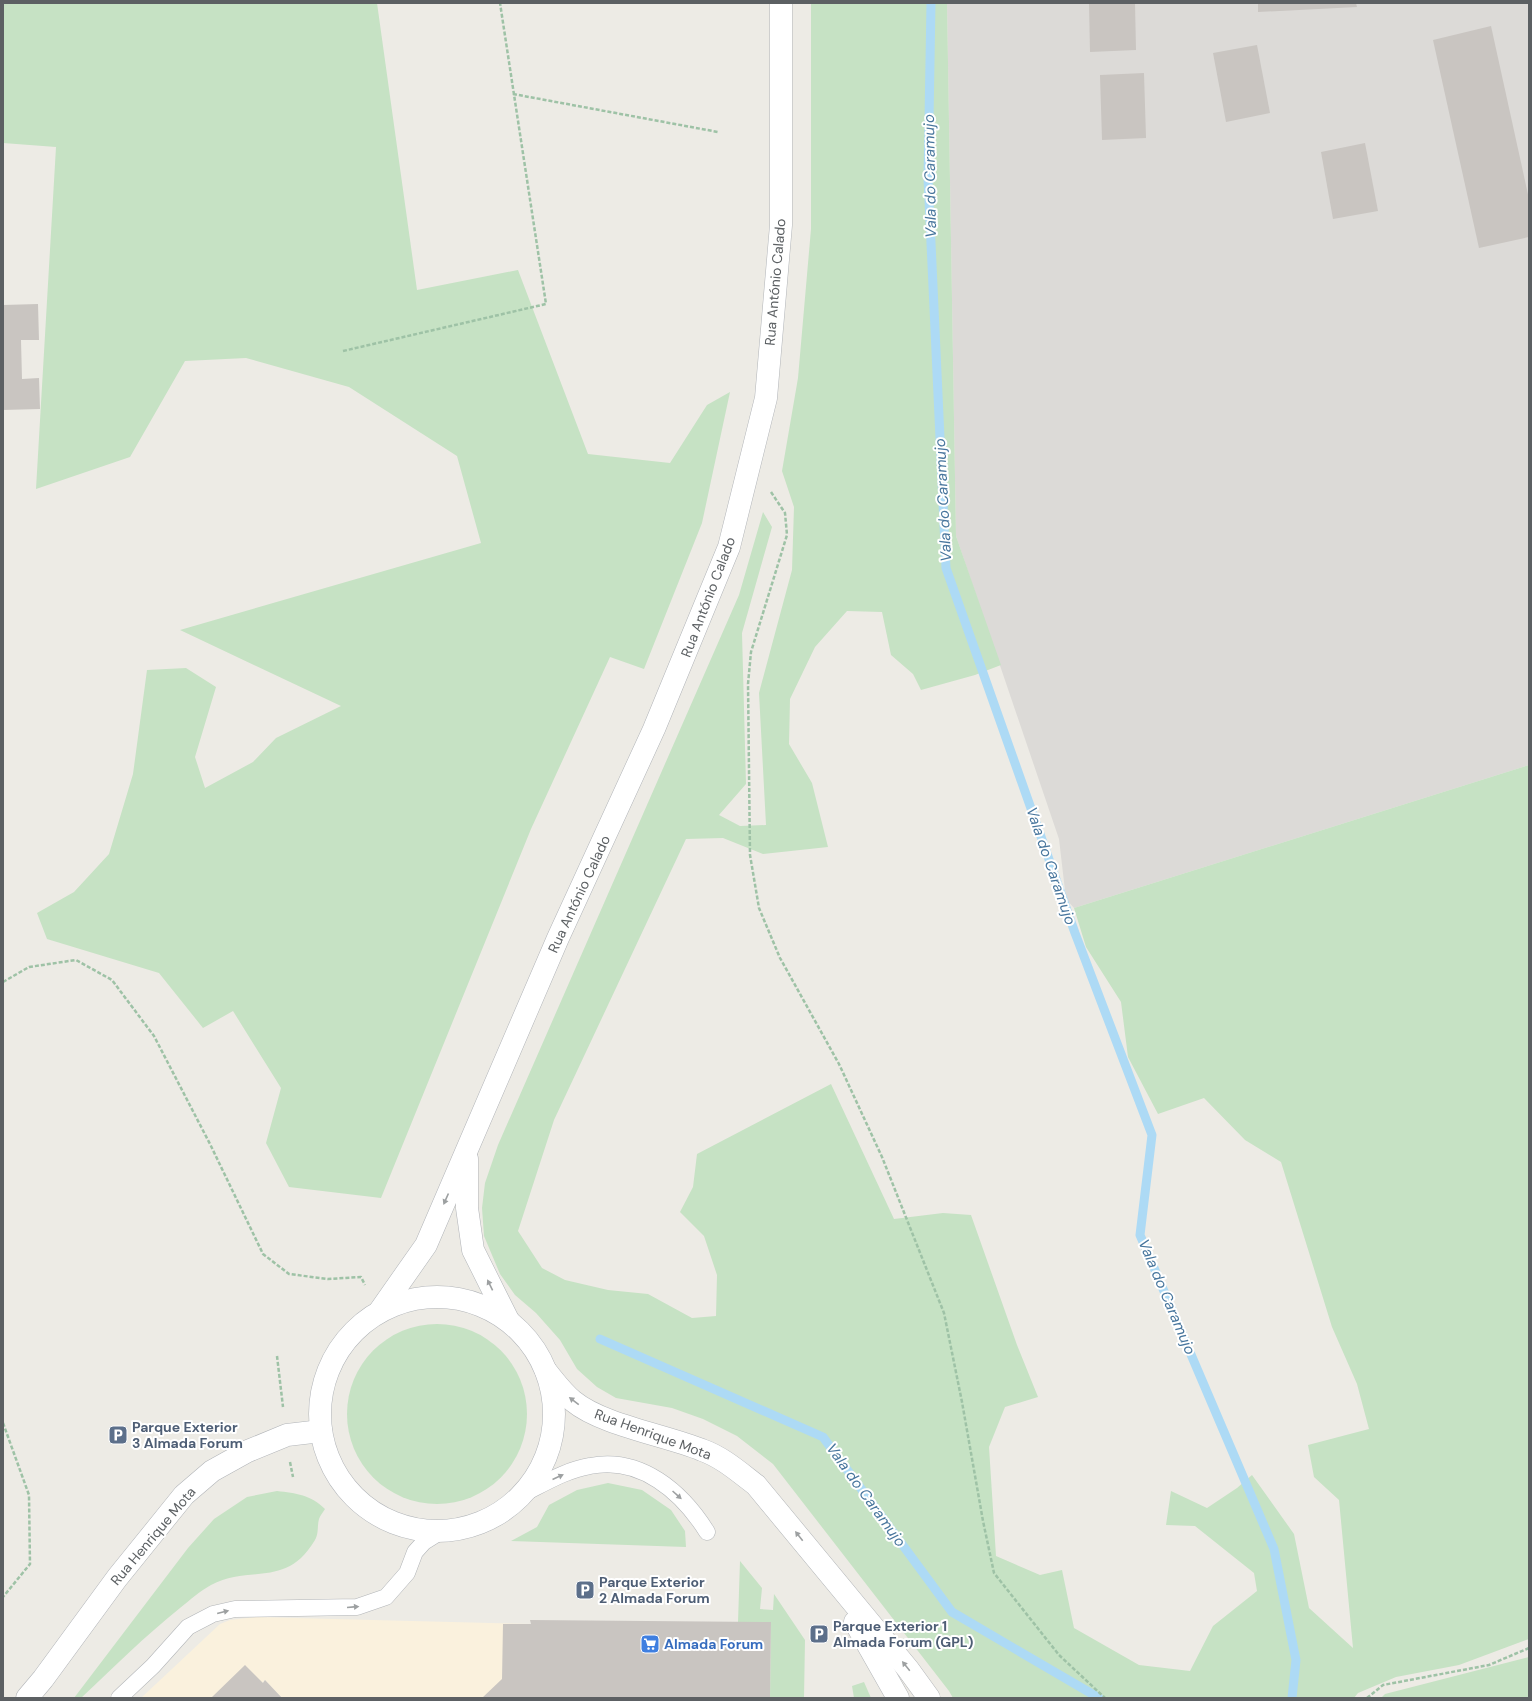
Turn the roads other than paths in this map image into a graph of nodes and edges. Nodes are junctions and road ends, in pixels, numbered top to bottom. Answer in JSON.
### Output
{"nodes":[{"id":1,"x":781,"y":3,"type":"edge"},
{"id":2,"x":467,"y":1150,"type":"junction"},
{"id":3,"x":379,"y":1312,"type":"junction"},
{"id":4,"x":508,"y":1320,"type":"junction"},
{"id":5,"x":546,"y":1372,"type":"junction"},
{"id":6,"x":321,"y":1431,"type":"junction"},
{"id":7,"x":523,"y":1494,"type":"junction"},
{"id":8,"x":440,"y":1532,"type":"junction"},
{"id":9,"x":707,"y":1532,"type":"dead end"},
{"id":10,"x":823,"y":1568,"type":"junction"},
{"id":11,"x":27,"y":1698,"type":"edge"},
{"id":12,"x":119,"y":1698,"type":"edge"},
{"id":13,"x":898,"y":1698,"type":"edge"},
{"id":14,"x":929,"y":1698,"type":"edge"}],
"edges":[{"from":1,"to":2,"type":"street","name":"Rua António Calado"},
{"from":2,"to":3,"type":"street","name":"Rua António Calado","one_way":true},
{"from":4,"to":2,"type":"street","name":"Rua António Calado","one_way":true},
{"from":3,"to":4,"type":"street"},
{"from":3,"to":6,"type":"street"},
{"from":4,"to":5,"type":"street"},
{"from":5,"to":7,"type":"street"},
{"from":10,"to":5,"type":"street","name":"Rua Henrique Mota","one_way":true},
{"from":6,"to":8,"type":"street"},
{"from":6,"to":11,"type":"street","name":"Rua Henrique Mota"},
{"from":7,"to":8,"type":"street"},
{"from":7,"to":9,"type":"lane","one_way":true},
{"from":12,"to":8,"type":"lane","one_way":true},
{"from":10,"to":13,"type":"street","name":"Rua Henrique Mota"},
{"from":14,"to":10,"type":"street","name":"Rua Henrique Mota","one_way":true}]}
